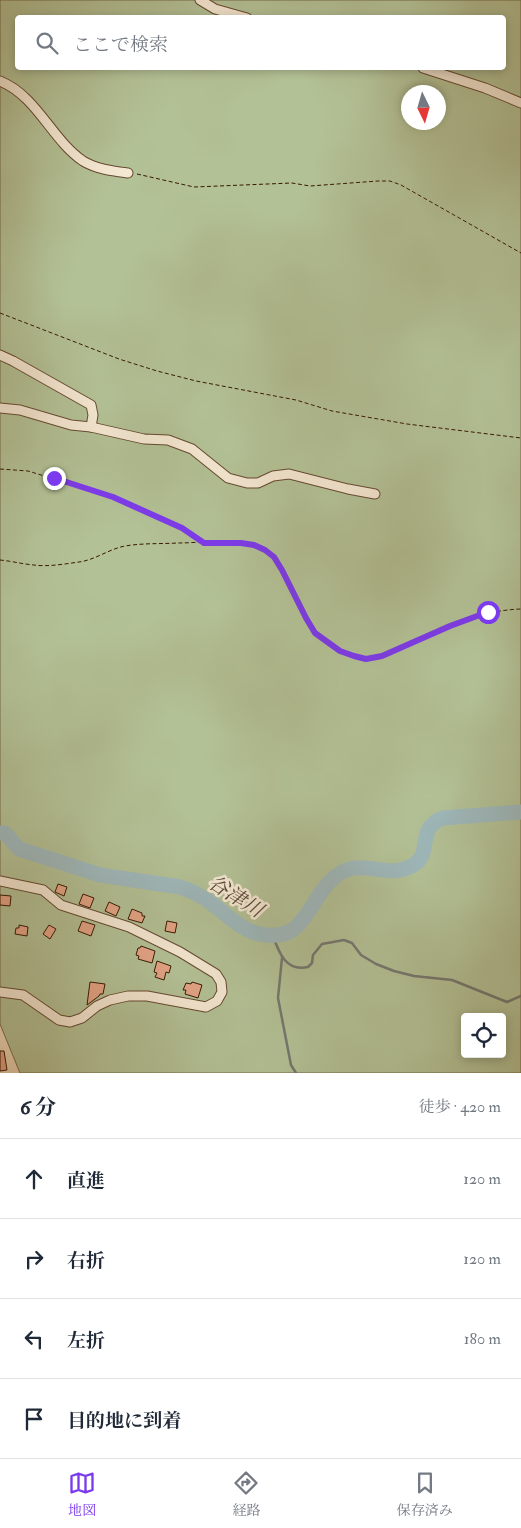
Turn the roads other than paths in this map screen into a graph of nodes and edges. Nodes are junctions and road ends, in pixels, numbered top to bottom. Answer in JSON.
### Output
{"nodes":[{"id":1,"x":200,"y":0,"type":"edge"},
{"id":2,"x":236,"y":15,"type":"edge"},
{"id":3,"x":429,"y":70,"type":"edge"},
{"id":4,"x":0,"y":81,"type":"edge"},
{"id":5,"x":521,"y":103,"type":"edge"},
{"id":6,"x":128,"y":173,"type":"road end"},
{"id":7,"x":0,"y":356,"type":"edge"},
{"id":8,"x":0,"y":408,"type":"edge"},
{"id":9,"x":91,"y":427,"type":"junction"},
{"id":10,"x":375,"y":494,"type":"dead end"},
{"id":11,"x":0,"y":881,"type":"edge"},
{"id":12,"x":0,"y":992,"type":"edge"}],
"edges":[{"from":1,"to":2,"type":"street"},
{"from":3,"to":5,"type":"street"},
{"from":4,"to":6,"type":"street"},
{"from":7,"to":9,"type":"street"},
{"from":8,"to":9,"type":"street"},
{"from":9,"to":10,"type":"street"},
{"from":11,"to":12,"type":"street"}]}
